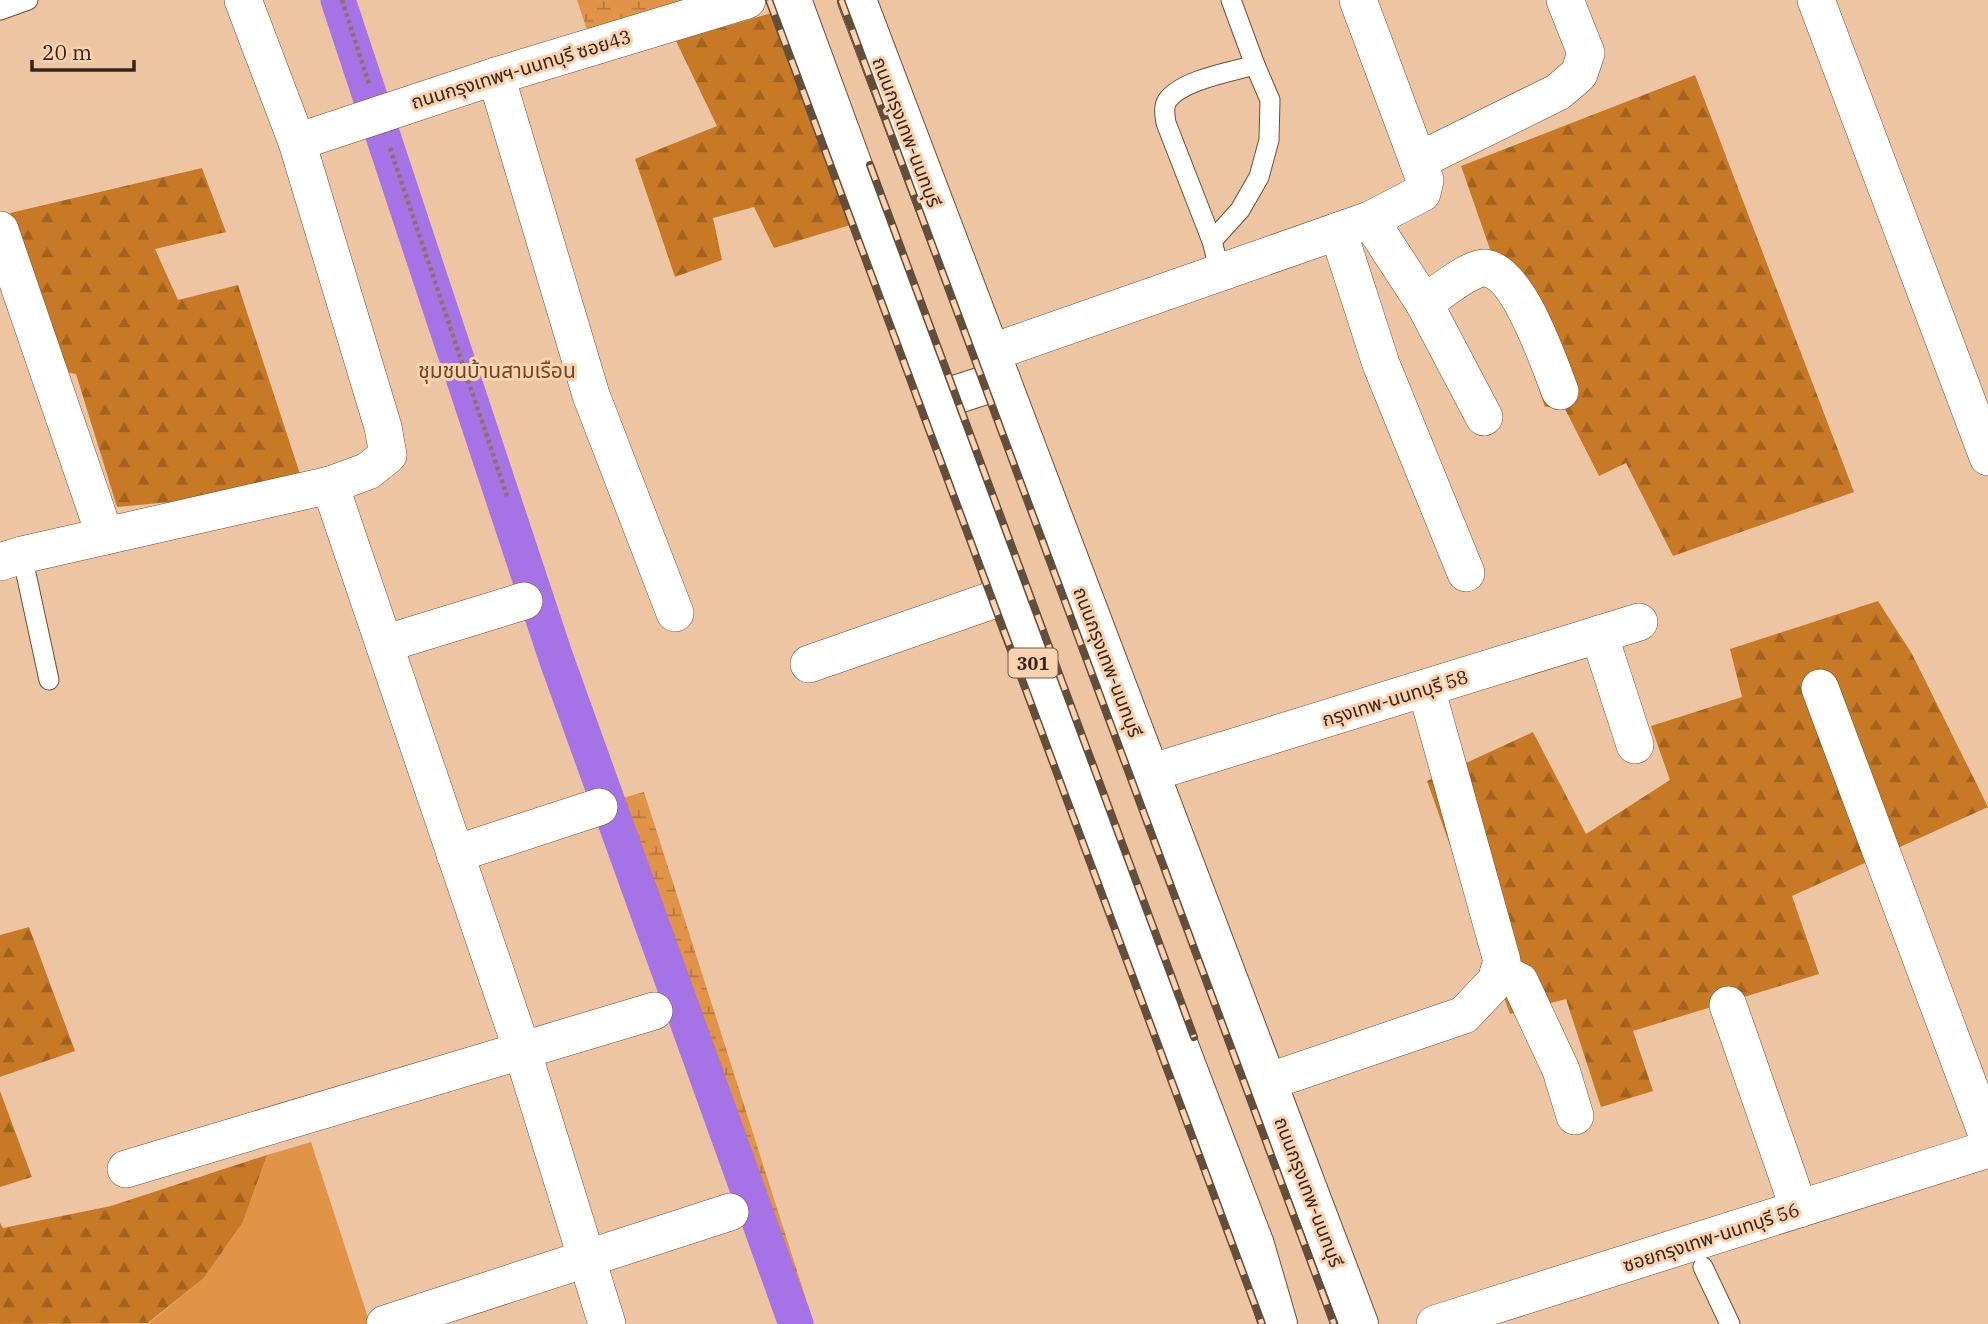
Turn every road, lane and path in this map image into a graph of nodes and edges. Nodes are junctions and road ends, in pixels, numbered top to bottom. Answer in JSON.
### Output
{"nodes":[{"id":1,"x":27,"y":0,"type":"edge"},
{"id":2,"x":243,"y":0,"type":"edge"},
{"id":3,"x":342,"y":0,"type":"edge"},
{"id":4,"x":747,"y":0,"type":"edge"},
{"id":5,"x":792,"y":0,"type":"edge"},
{"id":6,"x":857,"y":0,"type":"edge"},
{"id":7,"x":1231,"y":0,"type":"edge"},
{"id":8,"x":1358,"y":0,"type":"edge"},
{"id":9,"x":1565,"y":0,"type":"edge"},
{"id":10,"x":1816,"y":0,"type":"edge"},
{"id":11,"x":0,"y":9,"type":"edge"},
{"id":12,"x":1255,"y":65,"type":"junction"},
{"id":13,"x":496,"y":76,"type":"junction"},
{"id":14,"x":379,"y":114,"type":"junction"},
{"id":15,"x":297,"y":142,"type":"junction"},
{"id":16,"x":1418,"y":160,"type":"junction"},
{"id":17,"x":1354,"y":225,"type":"junction"},
{"id":18,"x":0,"y":230,"type":"edge"},
{"id":19,"x":1216,"y":256,"type":"junction"},
{"id":20,"x":1424,"y":303,"type":"junction"},
{"id":21,"x":995,"y":366,"type":"junction"},
{"id":22,"x":1560,"y":391,"type":"dead end"},
{"id":23,"x":939,"y":400,"type":"junction"},
{"id":24,"x":1484,"y":417,"type":"dead end"},
{"id":25,"x":1988,"y":457,"type":"edge"},
{"id":26,"x":330,"y":485,"type":"junction"},
{"id":27,"x":507,"y":496,"type":"dead end"},
{"id":28,"x":105,"y":536,"type":"junction"},
{"id":29,"x":11,"y":558,"type":"edge"},
{"id":30,"x":1466,"y":573,"type":"dead end"},
{"id":31,"x":1007,"y":595,"type":"junction"},
{"id":32,"x":524,"y":601,"type":"dead end"},
{"id":33,"x":675,"y":613,"type":"dead end"},
{"id":34,"x":1639,"y":622,"type":"dead end"},
{"id":35,"x":1599,"y":634,"type":"junction"},
{"id":36,"x":384,"y":645,"type":"junction"},
{"id":37,"x":808,"y":664,"type":"dead end"},
{"id":38,"x":49,"y":680,"type":"dead end"},
{"id":39,"x":1426,"y":688,"type":"junction"},
{"id":40,"x":1821,"y":688,"type":"dead end"},
{"id":41,"x":1635,"y":745,"type":"dead end"},
{"id":42,"x":1150,"y":773,"type":"junction"},
{"id":43,"x":598,"y":807,"type":"dead end"},
{"id":44,"x":456,"y":854,"type":"junction"},
{"id":45,"x":1499,"y":971,"type":"junction"},
{"id":46,"x":1728,"y":1005,"type":"dead end"},
{"id":47,"x":654,"y":1011,"type":"dead end"},
{"id":48,"x":522,"y":1050,"type":"junction"},
{"id":49,"x":1267,"y":1082,"type":"junction"},
{"id":50,"x":1575,"y":1116,"type":"dead end"},
{"id":51,"x":1986,"y":1154,"type":"edge"},
{"id":52,"x":126,"y":1169,"type":"dead end"},
{"id":53,"x":1799,"y":1209,"type":"junction"},
{"id":54,"x":730,"y":1212,"type":"dead end"},
{"id":55,"x":587,"y":1260,"type":"junction"},
{"id":56,"x":1703,"y":1267,"type":"dead end"},
{"id":57,"x":385,"y":1324,"type":"edge"},
{"id":58,"x":607,"y":1324,"type":"edge"},
{"id":59,"x":1278,"y":1324,"type":"edge"},
{"id":60,"x":1359,"y":1324,"type":"edge"},
{"id":61,"x":1435,"y":1324,"type":"edge"},
{"id":62,"x":1730,"y":1324,"type":"edge"}],
"edges":[{"from":1,"to":11,"type":"lane"},
{"from":2,"to":15,"type":"street"},
{"from":3,"to":14,"type":"path"},
{"from":4,"to":13,"type":"street","name":"ถนนกรุงเทพฯ-นนทบุรี ซอย43"},
{"from":5,"to":23,"type":"main road","number":"301"},
{"from":6,"to":21,"type":"main road","name":"ถนนกรุงเทพ-นนทบุรี"},
{"from":7,"to":12,"type":"lane"},
{"from":8,"to":16,"type":"street"},
{"from":9,"to":16,"type":"street"},
{"from":10,"to":25,"type":"street"},
{"from":12,"to":19,"type":"lane"},
{"from":12,"to":19,"type":"lane"},
{"from":13,"to":14,"type":"street","name":"ถนนกรุงเทพฯ-นนทบุรี ซอย43"},
{"from":13,"to":33,"type":"street"},
{"from":14,"to":15,"type":"street","name":"ถนนกรุงเทพฯ-นนทบุรี ซอย43"},
{"from":14,"to":27,"type":"path"},
{"from":15,"to":26,"type":"street"},
{"from":16,"to":17,"type":"street"},
{"from":17,"to":19,"type":"street"},
{"from":17,"to":20,"type":"street"},
{"from":17,"to":30,"type":"street"},
{"from":18,"to":28,"type":"street"},
{"from":19,"to":21,"type":"street"},
{"from":20,"to":22,"type":"street"},
{"from":20,"to":24,"type":"street"},
{"from":21,"to":23,"type":"main road"},
{"from":21,"to":42,"type":"main road","name":"ถนนกรุงเทพ-นนทบุรี"},
{"from":23,"to":31,"type":"main road","number":"301"},
{"from":26,"to":28,"type":"street"},
{"from":26,"to":36,"type":"street"},
{"from":28,"to":29,"type":"street"},
{"from":29,"to":38,"type":"lane"},
{"from":31,"to":37,"type":"street"},
{"from":31,"to":59,"type":"main road","number":"301"},
{"from":32,"to":36,"type":"street"},
{"from":34,"to":35,"type":"street","name":"กรุงเทพ-นนทบุรี 58"},
{"from":35,"to":39,"type":"street","name":"กรุงเทพ-นนทบุรี 58"},
{"from":35,"to":41,"type":"street"},
{"from":36,"to":44,"type":"street"},
{"from":39,"to":42,"type":"street","name":"กรุงเทพ-นนทบุรี 58"},
{"from":39,"to":45,"type":"street"},
{"from":40,"to":51,"type":"street"},
{"from":42,"to":49,"type":"main road","name":"ถนนกรุงเทพ-นนทบุรี"},
{"from":43,"to":44,"type":"street"},
{"from":44,"to":48,"type":"street"},
{"from":45,"to":49,"type":"street"},
{"from":45,"to":50,"type":"street"},
{"from":46,"to":53,"type":"street"},
{"from":47,"to":48,"type":"street"},
{"from":48,"to":52,"type":"street"},
{"from":48,"to":55,"type":"street"},
{"from":49,"to":60,"type":"main road","name":"ถนนกรุงเทพ-นนทบุรี"},
{"from":51,"to":53,"type":"street","name":"ซอยกรุงเทพ-นนทบุรี 56"},
{"from":53,"to":61,"type":"street","name":"ซอยกรุงเทพ-นนทบุรี 56"},
{"from":54,"to":55,"type":"street"},
{"from":55,"to":57,"type":"street"},
{"from":55,"to":58,"type":"street"},
{"from":56,"to":62,"type":"lane"}]}
